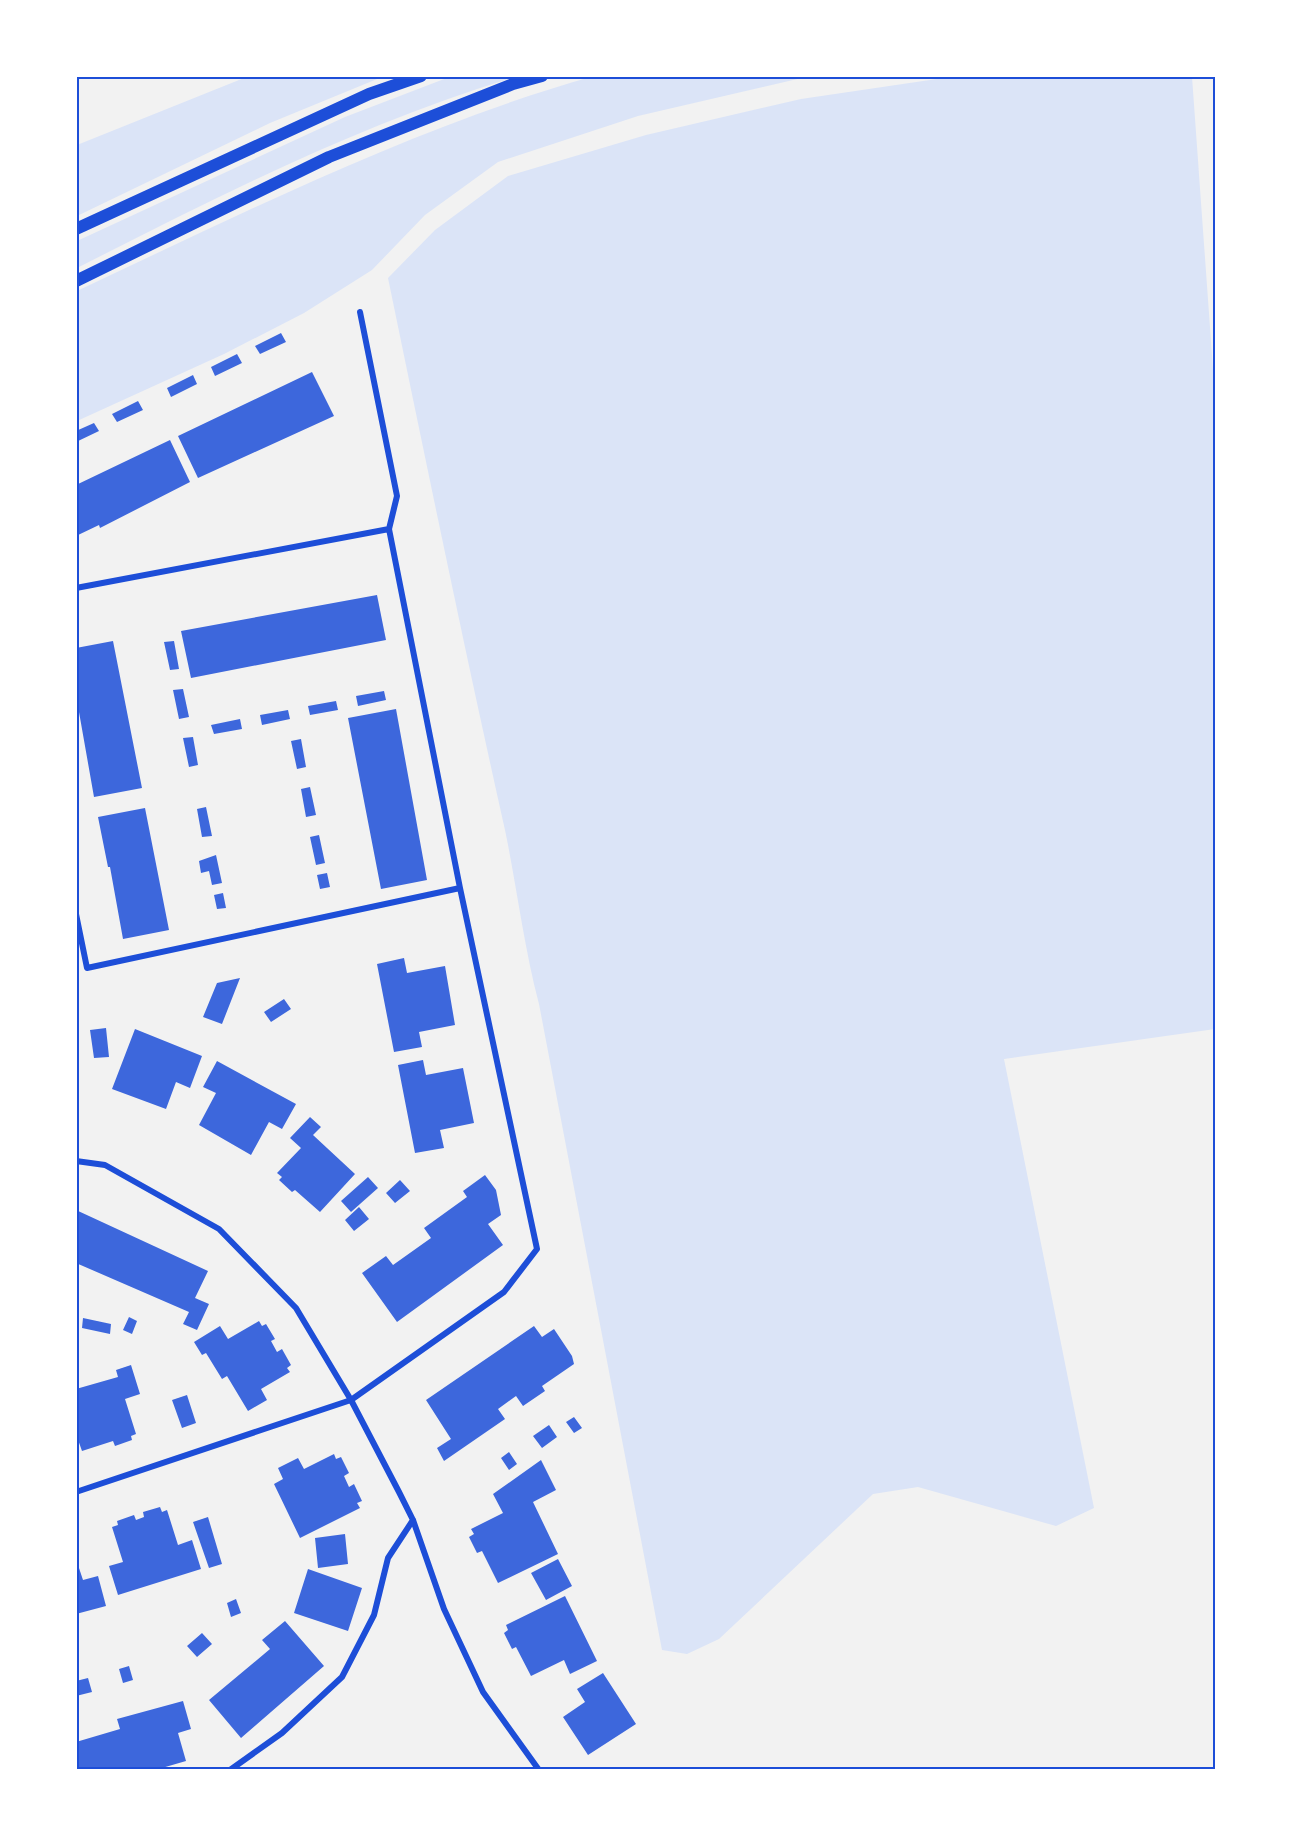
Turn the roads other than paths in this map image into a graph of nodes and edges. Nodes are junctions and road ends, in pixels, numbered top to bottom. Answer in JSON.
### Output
{"nodes":[{"id":1,"x":421,"y":76,"type":"edge"},
{"id":2,"x":542,"y":76,"type":"edge"},
{"id":3,"x":76,"y":229,"type":"edge"},
{"id":4,"x":76,"y":280,"type":"edge"},
{"id":5,"x":360,"y":312,"type":"dead end"},
{"id":6,"x":389,"y":529,"type":"junction"},
{"id":7,"x":76,"y":588,"type":"edge"},
{"id":8,"x":460,"y":888,"type":"junction"},
{"id":9,"x":76,"y":914,"type":"edge"},
{"id":10,"x":76,"y":1161,"type":"edge"},
{"id":11,"x":351,"y":1400,"type":"junction"},
{"id":12,"x":76,"y":1492,"type":"edge"},
{"id":13,"x":413,"y":1521,"type":"junction"},
{"id":14,"x":230,"y":1770,"type":"edge"},
{"id":15,"x":539,"y":1770,"type":"edge"}],
"edges":[{"from":1,"to":3,"type":"main road"},
{"from":2,"to":4,"type":"main road"},
{"from":5,"to":6,"type":"street"},
{"from":6,"to":7,"type":"street"},
{"from":6,"to":8,"type":"street"},
{"from":8,"to":9,"type":"street"},
{"from":8,"to":11,"type":"street"},
{"from":10,"to":11,"type":"street"},
{"from":11,"to":12,"type":"street"},
{"from":11,"to":13,"type":"street"},
{"from":13,"to":14,"type":"street"},
{"from":13,"to":15,"type":"street"}]}
